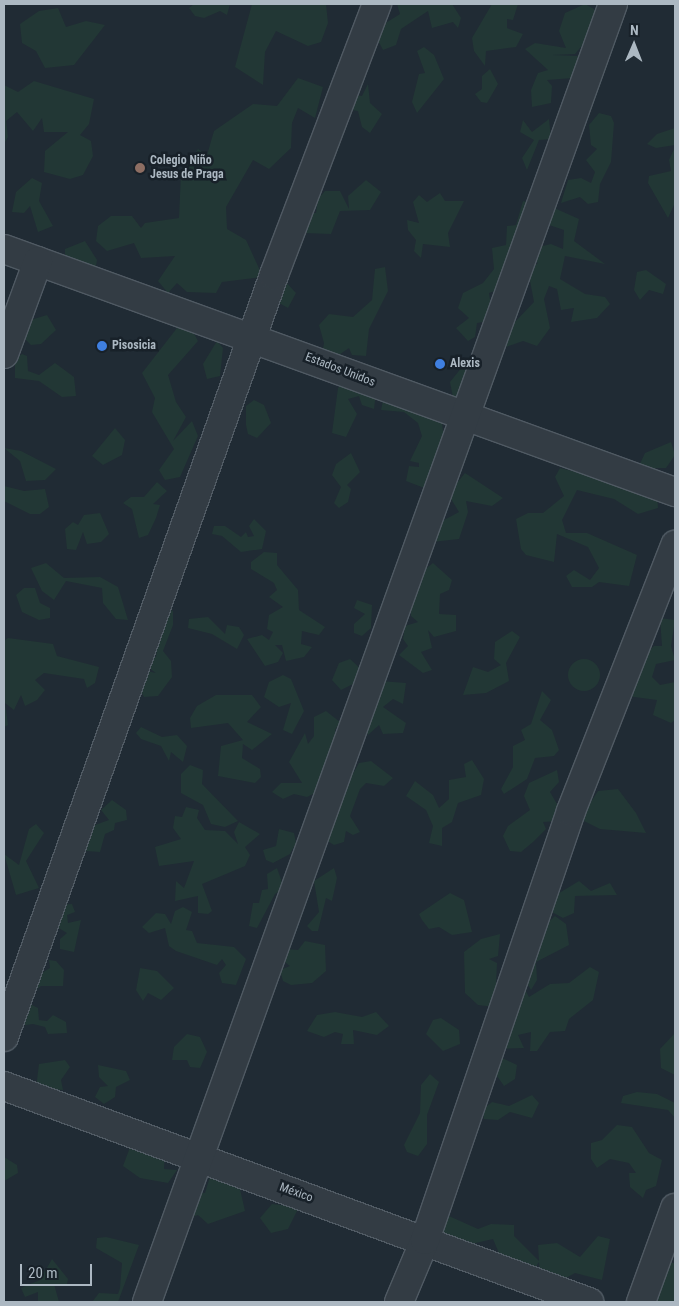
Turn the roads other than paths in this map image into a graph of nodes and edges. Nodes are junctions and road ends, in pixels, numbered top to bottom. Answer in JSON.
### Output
{"nodes":[{"id":1,"x":377,"y":4,"type":"edge"},
{"id":2,"x":613,"y":4,"type":"edge"},
{"id":3,"x":4,"y":248,"type":"edge"},
{"id":4,"x":38,"y":261,"type":"junction"},
{"id":5,"x":255,"y":337,"type":"junction"},
{"id":6,"x":4,"y":354,"type":"edge"},
{"id":7,"x":466,"y":417,"type":"junction"},
{"id":8,"x":675,"y":492,"type":"edge"},
{"id":9,"x":675,"y":545,"type":"edge"},
{"id":10,"x":4,"y":1037,"type":"edge"},
{"id":11,"x":4,"y":1086,"type":"edge"},
{"id":12,"x":200,"y":1158,"type":"junction"},
{"id":13,"x":675,"y":1208,"type":"edge"},
{"id":14,"x":425,"y":1240,"type":"junction"},
{"id":15,"x":147,"y":1302,"type":"edge"},
{"id":16,"x":399,"y":1302,"type":"edge"},
{"id":17,"x":589,"y":1302,"type":"edge"},
{"id":18,"x":641,"y":1302,"type":"edge"}],
"edges":[{"from":1,"to":5,"type":"street"},
{"from":2,"to":7,"type":"street"},
{"from":3,"to":4,"type":"street","name":"Estados Unidos"},
{"from":4,"to":5,"type":"street","name":"Estados Unidos"},
{"from":4,"to":6,"type":"street"},
{"from":5,"to":7,"type":"street","name":"Estados Unidos"},
{"from":5,"to":10,"type":"street"},
{"from":7,"to":8,"type":"street","name":"Estados Unidos"},
{"from":7,"to":12,"type":"street"},
{"from":9,"to":14,"type":"street"},
{"from":11,"to":12,"type":"street","name":"México"},
{"from":12,"to":14,"type":"street","name":"México"},
{"from":12,"to":15,"type":"street"},
{"from":13,"to":18,"type":"street"},
{"from":14,"to":16,"type":"street"},
{"from":14,"to":17,"type":"street","name":"México"}]}
